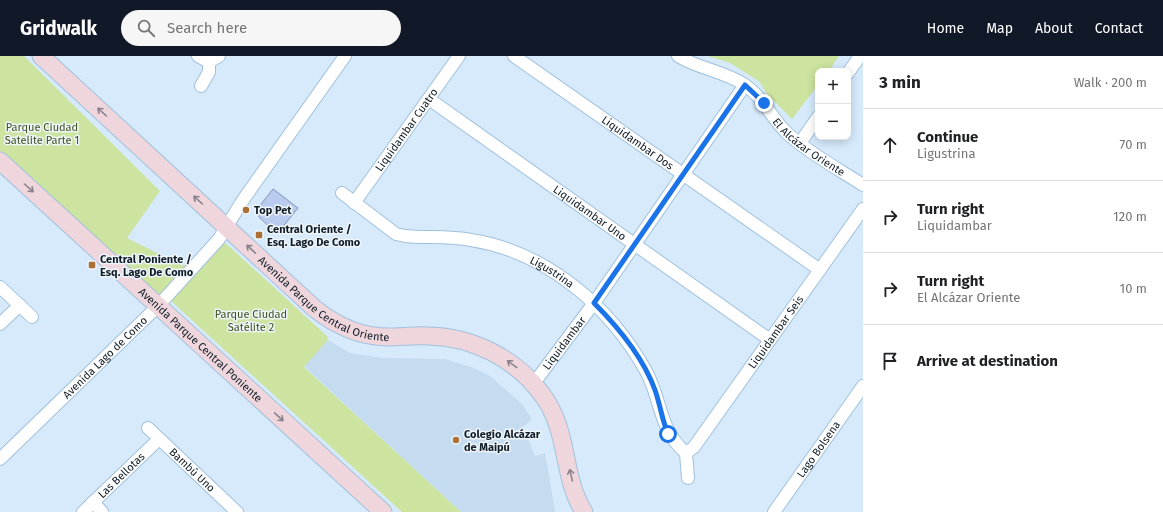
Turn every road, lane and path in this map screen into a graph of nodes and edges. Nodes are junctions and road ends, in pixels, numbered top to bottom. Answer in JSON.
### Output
{"nodes":[{"id":1,"x":40,"y":56,"type":"edge"},
{"id":2,"x":198,"y":56,"type":"edge"},
{"id":3,"x":345,"y":56,"type":"edge"},
{"id":4,"x":459,"y":56,"type":"edge"},
{"id":5,"x":514,"y":56,"type":"edge"},
{"id":6,"x":678,"y":56,"type":"edge"},
{"id":7,"x":860,"y":56,"type":"edge"},
{"id":8,"x":214,"y":59,"type":"edge"},
{"id":9,"x":851,"y":69,"type":"edge"},
{"id":10,"x":745,"y":85,"type":"junction"},
{"id":11,"x":201,"y":86,"type":"dead end"},
{"id":12,"x":429,"y":99,"type":"junction"},
{"id":13,"x":815,"y":121,"type":"edge"},
{"id":14,"x":800,"y":143,"type":"junction"},
{"id":15,"x":0,"y":161,"type":"edge"},
{"id":16,"x":684,"y":175,"type":"junction"},
{"id":17,"x":863,"y":185,"type":"edge"},
{"id":18,"x":342,"y":193,"type":"dead end"},
{"id":19,"x":354,"y":203,"type":"junction"},
{"id":20,"x":863,"y":209,"type":"edge"},
{"id":21,"x":226,"y":226,"type":"junction"},
{"id":22,"x":635,"y":243,"type":"junction"},
{"id":23,"x":820,"y":270,"type":"junction"},
{"id":24,"x":0,"y":287,"type":"edge"},
{"id":25,"x":594,"y":303,"type":"junction"},
{"id":26,"x":20,"y":305,"type":"junction"},
{"id":27,"x":158,"y":306,"type":"junction"},
{"id":28,"x":32,"y":316,"type":"dead end"},
{"id":29,"x":0,"y":324,"type":"edge"},
{"id":30,"x":770,"y":340,"type":"junction"},
{"id":31,"x":534,"y":383,"type":"junction"},
{"id":32,"x":863,"y":386,"type":"edge"},
{"id":33,"x":148,"y":428,"type":"dead end"},
{"id":34,"x":159,"y":439,"type":"junction"},
{"id":35,"x":686,"y":453,"type":"junction"},
{"id":36,"x":0,"y":459,"type":"edge"},
{"id":37,"x":688,"y":478,"type":"dead end"},
{"id":38,"x":93,"y":502,"type":"junction"},
{"id":39,"x":83,"y":512,"type":"edge"},
{"id":40,"x":102,"y":512,"type":"edge"},
{"id":41,"x":237,"y":512,"type":"edge"},
{"id":42,"x":383,"y":512,"type":"edge"},
{"id":43,"x":584,"y":512,"type":"edge"},
{"id":44,"x":774,"y":512,"type":"edge"}],
"edges":[{"from":21,"to":1,"type":"street","name":"Avenida Parque Central Oriente","one_way":true},
{"from":2,"to":8,"type":"street"},
{"from":3,"to":21,"type":"street","name":"Avenida Lago de Como"},
{"from":4,"to":12,"type":"street","name":"Liquidambar Cuatro"},
{"from":5,"to":16,"type":"street","name":"Liquidambar Dos"},
{"from":6,"to":10,"type":"street","name":"El Alcázar Oriente"},
{"from":7,"to":9,"type":"street"},
{"from":8,"to":11,"type":"street"},
{"from":10,"to":14,"type":"street","name":"El Alcázar Oriente"},
{"from":10,"to":16,"type":"street","name":"Liquidambar"},
{"from":12,"to":19,"type":"street","name":"Liquidambar Cuatro"},
{"from":12,"to":22,"type":"street","name":"Liquidambar Uno"},
{"from":13,"to":14,"type":"street"},
{"from":14,"to":17,"type":"street","name":"El Alcázar Oriente"},
{"from":15,"to":27,"type":"street","name":"Avenida Parque Central Poniente","one_way":true},
{"from":16,"to":22,"type":"street","name":"Liquidambar"},
{"from":16,"to":23,"type":"street","name":"Liquidambar Dos"},
{"from":18,"to":19,"type":"street","name":"Ligustrina"},
{"from":19,"to":25,"type":"street","name":"Ligustrina"},
{"from":20,"to":23,"type":"street","name":"Liquidambar Seis"},
{"from":21,"to":27,"type":"street","name":"Avenida Lago de Como"},
{"from":31,"to":21,"type":"street","name":"Avenida Parque Central Oriente","one_way":true},
{"from":22,"to":25,"type":"street","name":"Liquidambar"},
{"from":22,"to":30,"type":"street","name":"Liquidambar Uno"},
{"from":23,"to":30,"type":"street","name":"Liquidambar Seis"},
{"from":24,"to":26,"type":"street"},
{"from":25,"to":31,"type":"street","name":"Liquidambar"},
{"from":25,"to":35,"type":"street","name":"Ligustrina"},
{"from":26,"to":28,"type":"street"},
{"from":26,"to":29,"type":"street"},
{"from":27,"to":36,"type":"street","name":"Avenida Lago de Como"},
{"from":27,"to":42,"type":"street","name":"Avenida Parque Central Poniente","one_way":true},
{"from":30,"to":35,"type":"street","name":"Liquidambar Seis"},
{"from":43,"to":31,"type":"street","name":"Avenida Parque Central Oriente","one_way":true},
{"from":32,"to":44,"type":"street","name":"Lago Bolsena"},
{"from":33,"to":34,"type":"street","name":"Bambú Uno"},
{"from":34,"to":38,"type":"street","name":"Las Bellotas"},
{"from":34,"to":41,"type":"street","name":"Bambú Uno"},
{"from":35,"to":37,"type":"street"},
{"from":38,"to":39,"type":"street","name":"Las Bellotas"},
{"from":38,"to":40,"type":"street"}]}
